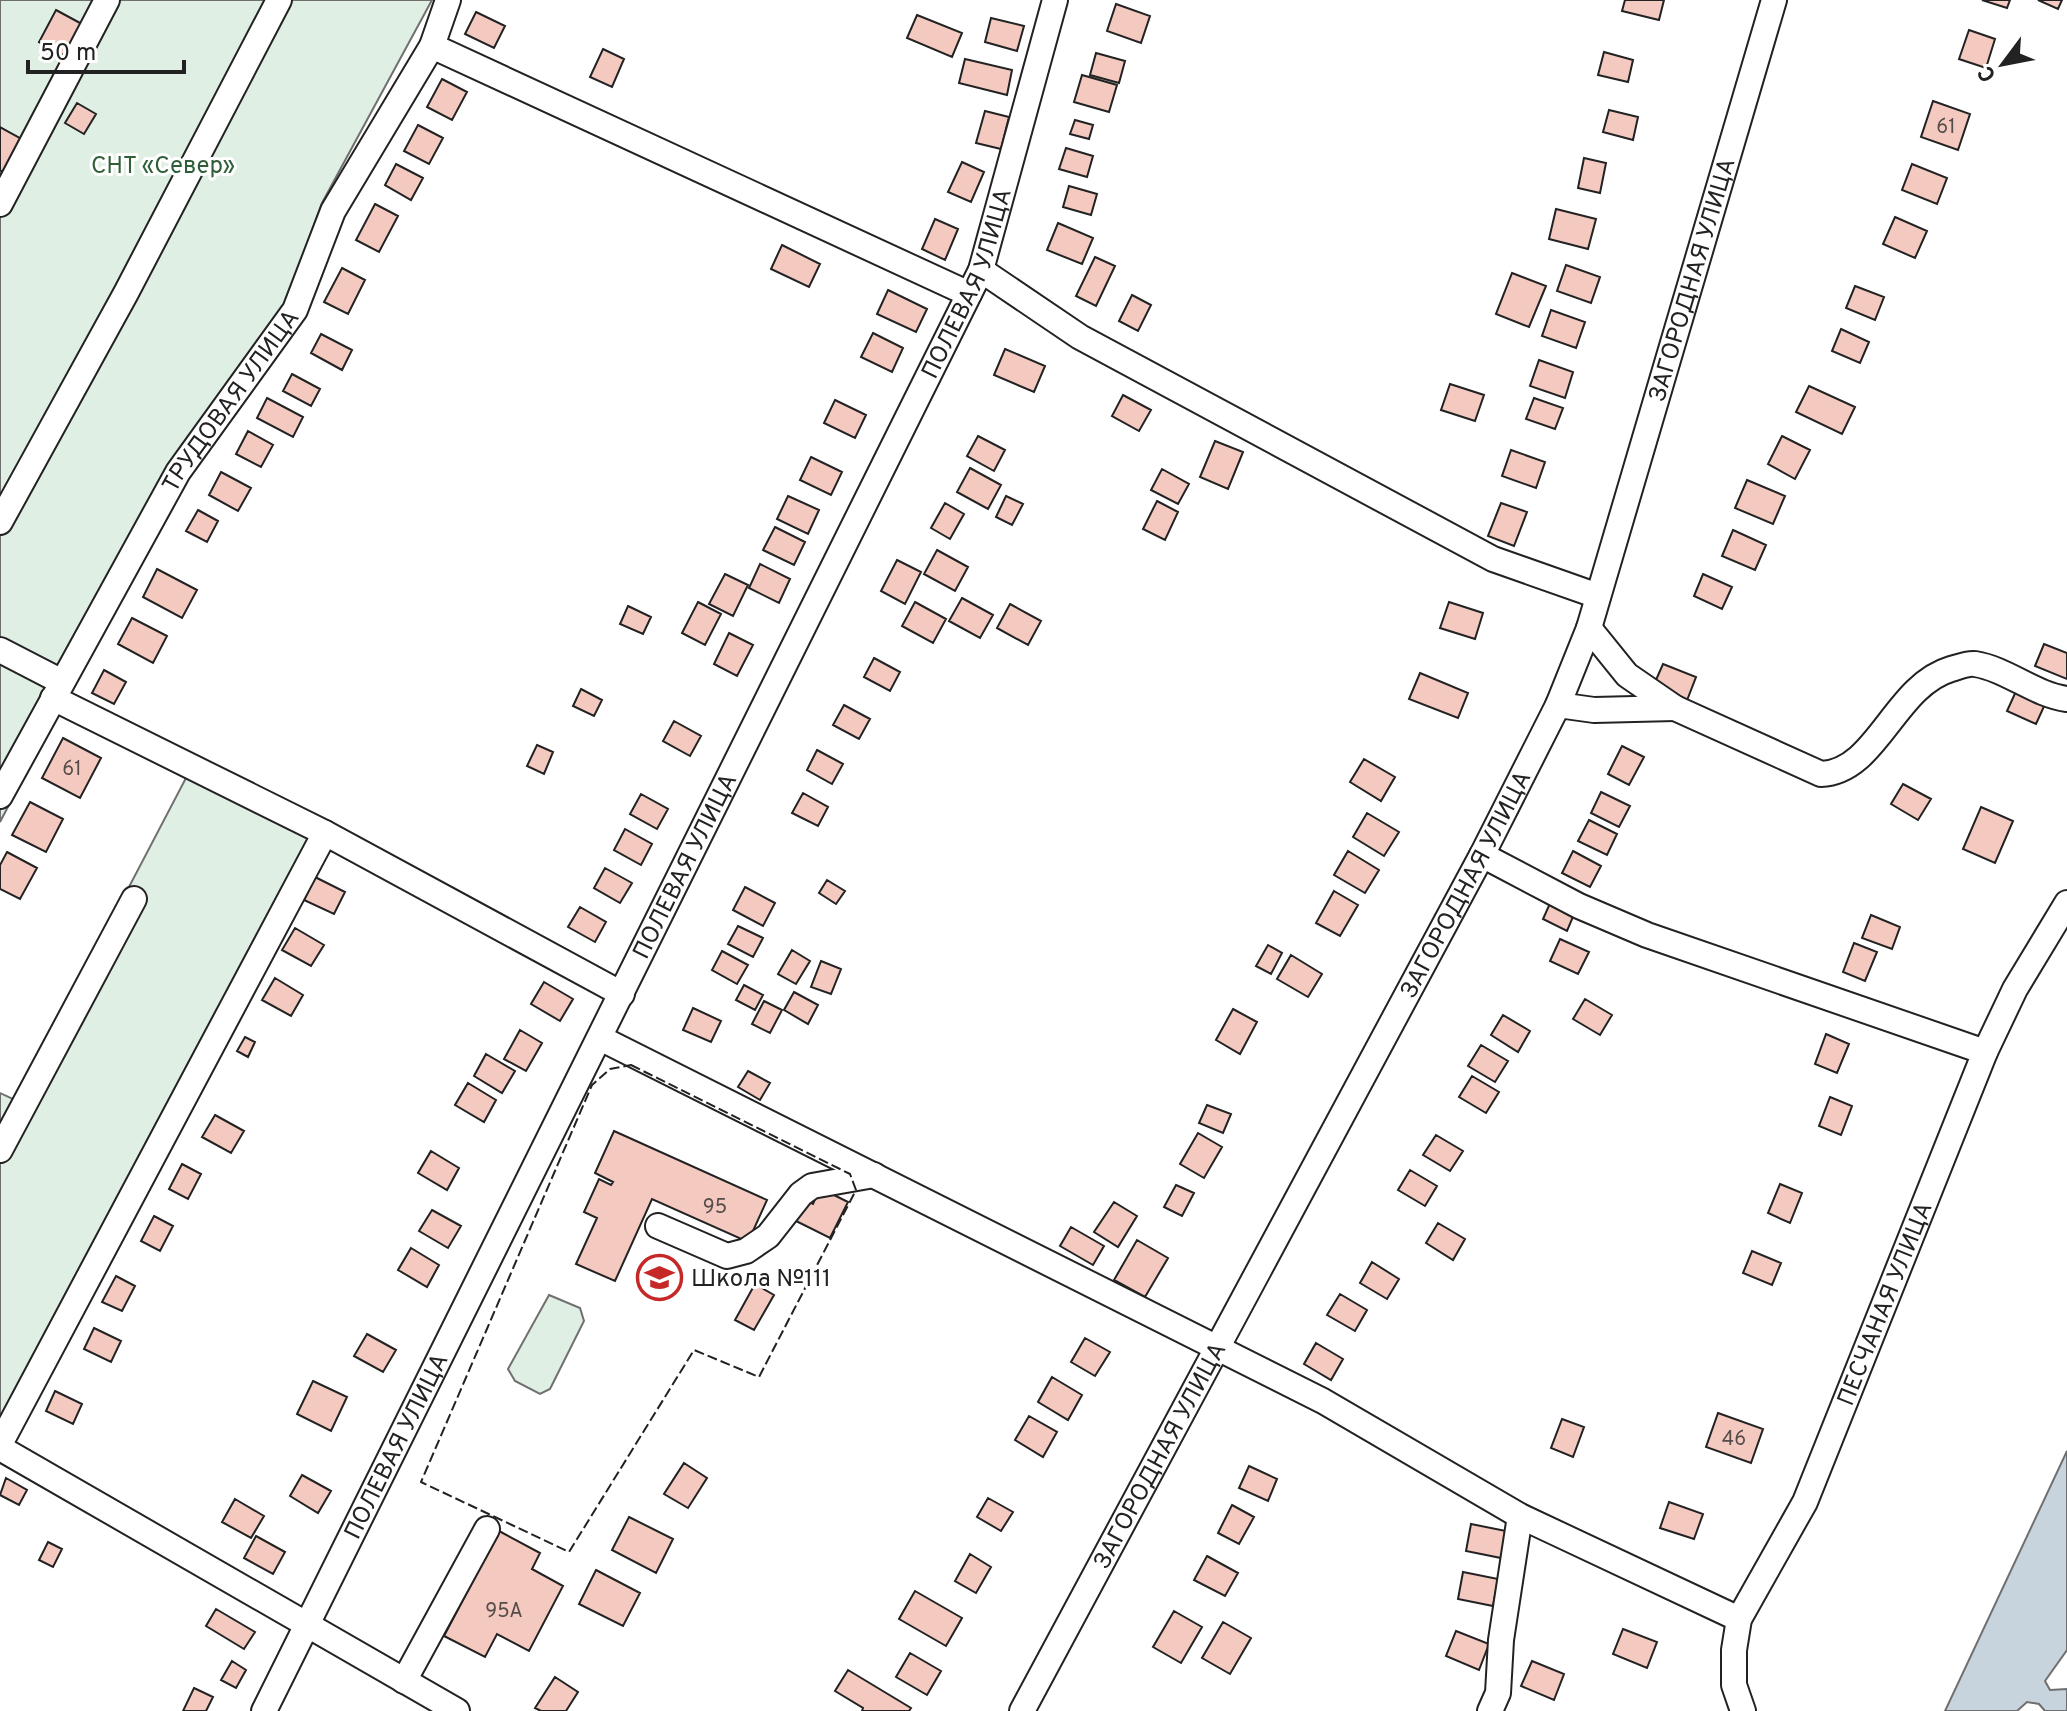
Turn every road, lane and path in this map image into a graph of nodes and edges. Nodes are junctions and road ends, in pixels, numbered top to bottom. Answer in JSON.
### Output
{"nodes":[{"id":1,"x":107,"y":0,"type":"edge"},
{"id":2,"x":279,"y":0,"type":"edge"},
{"id":3,"x":448,"y":0,"type":"edge"},
{"id":4,"x":1055,"y":0,"type":"edge"},
{"id":5,"x":1774,"y":0,"type":"edge"},
{"id":6,"x":432,"y":46,"type":"junction"},
{"id":7,"x":0,"y":204,"type":"edge"},
{"id":8,"x":981,"y":270,"type":"junction"},
{"id":9,"x":969,"y":294,"type":"junction"},
{"id":10,"x":0,"y":522,"type":"edge"},
{"id":11,"x":1598,"y":596,"type":"junction"},
{"id":12,"x":1589,"y":628,"type":"junction"},
{"id":13,"x":0,"y":650,"type":"edge"},
{"id":14,"x":57,"y":690,"type":"junction"},
{"id":15,"x":2067,"y":699,"type":"edge"},
{"id":16,"x":1558,"y":705,"type":"junction"},
{"id":17,"x":1675,"y":708,"type":"junction"},
{"id":18,"x":0,"y":796,"type":"edge"},
{"id":19,"x":325,"y":833,"type":"junction"},
{"id":20,"x":1482,"y":855,"type":"junction"},
{"id":21,"x":134,"y":899,"type":"dead end"},
{"id":22,"x":2067,"y":903,"type":"edge"},
{"id":23,"x":622,"y":994,"type":"junction"},
{"id":24,"x":600,"y":1038,"type":"junction"},
{"id":25,"x":1985,"y":1052,"type":"junction"},
{"id":26,"x":0,"y":1150,"type":"edge"},
{"id":27,"x":874,"y":1175,"type":"junction"},
{"id":28,"x":658,"y":1226,"type":"dead end"},
{"id":29,"x":1217,"y":1348,"type":"junction"},
{"id":30,"x":0,"y":1446,"type":"edge"},
{"id":31,"x":1520,"y":1516,"type":"junction"},
{"id":32,"x":487,"y":1529,"type":"dead end"},
{"id":33,"x":1739,"y":1619,"type":"junction"},
{"id":34,"x":309,"y":1627,"type":"junction"},
{"id":35,"x":404,"y":1681,"type":"junction"},
{"id":36,"x":264,"y":1711,"type":"edge"},
{"id":37,"x":457,"y":1711,"type":"edge"},
{"id":38,"x":1022,"y":1711,"type":"edge"},
{"id":39,"x":1490,"y":1711,"type":"edge"},
{"id":40,"x":1743,"y":1711,"type":"edge"}],
"edges":[{"from":1,"to":7,"type":"street"},
{"from":2,"to":10,"type":"street"},
{"from":3,"to":6,"type":"street","name":"ТРУДОВАЯ УЛИЦА"},
{"from":4,"to":8,"type":"street","name":"ПОЛЕВАЯ УЛИЦА"},
{"from":5,"to":11,"type":"street","name":"ЗАГОРОДНАЯ УЛИЦА"},
{"from":6,"to":9,"type":"street"},
{"from":6,"to":14,"type":"street","name":"ТРУДОВАЯ УЛИЦА"},
{"from":8,"to":9,"type":"street","name":"ПОЛЕВАЯ УЛИЦА"},
{"from":8,"to":11,"type":"street"},
{"from":9,"to":23,"type":"street","name":"ПОЛЕВАЯ УЛИЦА"},
{"from":11,"to":12,"type":"street","name":"ЗАГОРОДНАЯ УЛИЦА"},
{"from":12,"to":16,"type":"street","name":"ЗАГОРОДНАЯ УЛИЦА"},
{"from":12,"to":17,"type":"street"},
{"from":13,"to":14,"type":"street"},
{"from":14,"to":18,"type":"street","name":"ТРУДОВАЯ УЛИЦА"},
{"from":14,"to":19,"type":"street"},
{"from":15,"to":17,"type":"street"},
{"from":16,"to":17,"type":"street"},
{"from":16,"to":20,"type":"street","name":"ЗАГОРОДНАЯ УЛИЦА"},
{"from":19,"to":23,"type":"street"},
{"from":19,"to":30,"type":"street"},
{"from":20,"to":25,"type":"street"},
{"from":20,"to":29,"type":"street","name":"ЗАГОРОДНАЯ УЛИЦА"},
{"from":21,"to":26,"type":"street"},
{"from":22,"to":25,"type":"street","name":"ПЕСЧАНАЯ УЛИЦА"},
{"from":23,"to":24,"type":"street","name":"ПОЛЕВАЯ УЛИЦА"},
{"from":24,"to":27,"type":"street"},
{"from":24,"to":34,"type":"street","name":"ПОЛЕВАЯ УЛИЦА"},
{"from":25,"to":33,"type":"street","name":"ПЕСЧАНАЯ УЛИЦА"},
{"from":27,"to":28,"type":"street"},
{"from":27,"to":29,"type":"street"},
{"from":29,"to":31,"type":"street"},
{"from":29,"to":38,"type":"street","name":"ЗАГОРОДНАЯ УЛИЦА"},
{"from":30,"to":34,"type":"street"},
{"from":31,"to":33,"type":"street"},
{"from":31,"to":39,"type":"street"},
{"from":32,"to":35,"type":"street"},
{"from":33,"to":40,"type":"street","name":"ПЕСЧАНАЯ УЛИЦА"},
{"from":34,"to":35,"type":"street"},
{"from":34,"to":36,"type":"street","name":"ПОЛЕВАЯ УЛИЦА"},
{"from":35,"to":37,"type":"street"}]}
